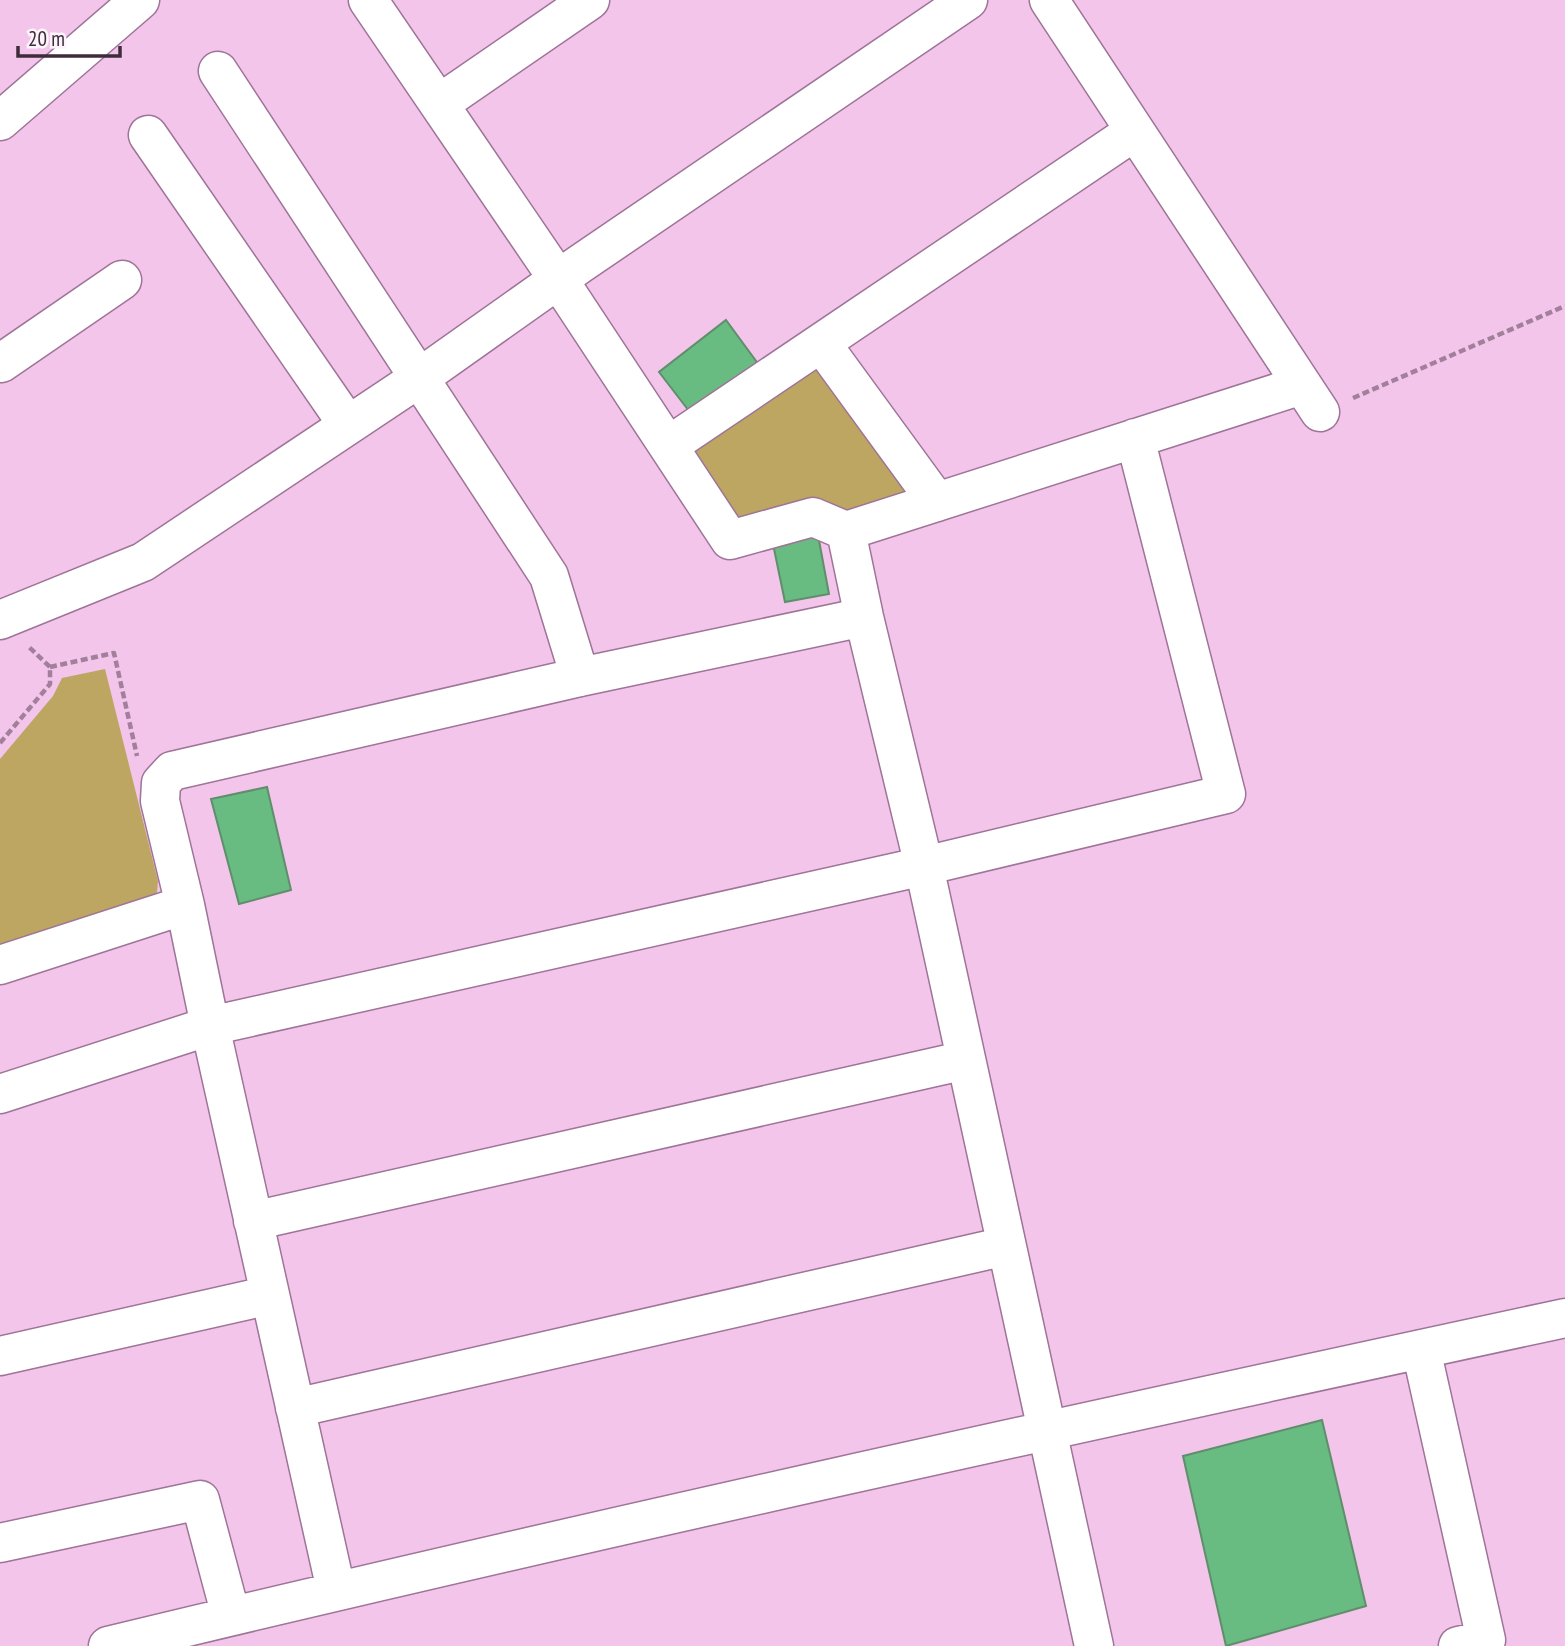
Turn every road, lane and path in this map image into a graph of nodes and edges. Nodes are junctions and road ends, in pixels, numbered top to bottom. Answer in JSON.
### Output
{"nodes":[{"id":1,"x":140,"y":0,"type":"edge"},
{"id":2,"x":368,"y":0,"type":"edge"},
{"id":3,"x":590,"y":0,"type":"edge"},
{"id":4,"x":968,"y":0,"type":"edge"},
{"id":5,"x":1049,"y":0,"type":"edge"},
{"id":6,"x":218,"y":71,"type":"dead end"},
{"id":7,"x":439,"y":104,"type":"junction"},
{"id":8,"x":0,"y":121,"type":"edge"},
{"id":9,"x":1135,"y":131,"type":"junction"},
{"id":10,"x":148,"y":135,"type":"dead end"},
{"id":11,"x":558,"y":279,"type":"junction"},
{"id":12,"x":122,"y":281,"type":"dead end"},
{"id":13,"x":1565,"y":306,"type":"edge"},
{"id":14,"x":821,"y":343,"type":"junction"},
{"id":15,"x":0,"y":361,"type":"edge"},
{"id":16,"x":419,"y":378,"type":"junction"},
{"id":17,"x":1311,"y":399,"type":"junction"},
{"id":18,"x":348,"y":425,"type":"junction"},
{"id":19,"x":1135,"y":438,"type":"junction"},
{"id":20,"x":668,"y":446,"type":"junction"},
{"id":21,"x":937,"y":502,"type":"junction"},
{"id":22,"x":846,"y":531,"type":"junction"},
{"id":23,"x":864,"y":617,"type":"junction"},
{"id":24,"x":0,"y":620,"type":"edge"},
{"id":25,"x":50,"y":667,"type":"junction"},
{"id":26,"x":580,"y":677,"type":"junction"},
{"id":27,"x":0,"y":743,"type":"edge"},
{"id":28,"x":161,"y":783,"type":"junction"},
{"id":29,"x":924,"y":866,"type":"junction"},
{"id":30,"x":185,"y":905,"type":"junction"},
{"id":31,"x":0,"y":965,"type":"edge"},
{"id":32,"x":210,"y":1026,"type":"junction"},
{"id":33,"x":966,"y":1060,"type":"junction"},
{"id":34,"x":0,"y":1094,"type":"edge"},
{"id":35,"x":253,"y":1221,"type":"junction"},
{"id":36,"x":1006,"y":1246,"type":"junction"},
{"id":37,"x":270,"y":1295,"type":"junction"},
{"id":38,"x":1565,"y":1318,"type":"edge"},
{"id":39,"x":1421,"y":1349,"type":"junction"},
{"id":40,"x":0,"y":1356,"type":"edge"},
{"id":41,"x":295,"y":1408,"type":"junction"},
{"id":42,"x":1046,"y":1431,"type":"junction"},
{"id":43,"x":0,"y":1543,"type":"edge"},
{"id":44,"x":336,"y":1590,"type":"junction"},
{"id":45,"x":231,"y":1616,"type":"junction"},
{"id":46,"x":108,"y":1646,"type":"edge"},
{"id":47,"x":1094,"y":1646,"type":"edge"},
{"id":48,"x":1458,"y":1646,"type":"edge"}],
"edges":[{"from":1,"to":8,"type":"street"},
{"from":2,"to":7,"type":"street"},
{"from":3,"to":7,"type":"street"},
{"from":4,"to":11,"type":"street"},
{"from":5,"to":9,"type":"street"},
{"from":6,"to":16,"type":"street"},
{"from":7,"to":11,"type":"street"},
{"from":9,"to":14,"type":"street"},
{"from":9,"to":17,"type":"street"},
{"from":10,"to":18,"type":"street"},
{"from":11,"to":16,"type":"street"},
{"from":11,"to":20,"type":"street"},
{"from":12,"to":15,"type":"street"},
{"from":13,"to":17,"type":"path"},
{"from":14,"to":20,"type":"street"},
{"from":14,"to":21,"type":"street"},
{"from":16,"to":18,"type":"street"},
{"from":16,"to":26,"type":"street"},
{"from":17,"to":19,"type":"street"},
{"from":18,"to":24,"type":"street"},
{"from":19,"to":21,"type":"street"},
{"from":19,"to":29,"type":"street"},
{"from":20,"to":22,"type":"street"},
{"from":21,"to":22,"type":"street"},
{"from":22,"to":23,"type":"street"},
{"from":23,"to":26,"type":"street"},
{"from":23,"to":29,"type":"street"},
{"from":24,"to":25,"type":"path"},
{"from":25,"to":27,"type":"path"},
{"from":25,"to":28,"type":"path"},
{"from":26,"to":28,"type":"street"},
{"from":28,"to":30,"type":"street"},
{"from":29,"to":32,"type":"street"},
{"from":29,"to":33,"type":"street"},
{"from":30,"to":31,"type":"street"},
{"from":30,"to":32,"type":"street"},
{"from":32,"to":34,"type":"street"},
{"from":32,"to":35,"type":"street"},
{"from":33,"to":35,"type":"street"},
{"from":33,"to":36,"type":"street"},
{"from":35,"to":37,"type":"street"},
{"from":36,"to":41,"type":"street"},
{"from":36,"to":42,"type":"street"},
{"from":37,"to":40,"type":"street"},
{"from":37,"to":41,"type":"street"},
{"from":38,"to":39,"type":"street"},
{"from":39,"to":42,"type":"street"},
{"from":39,"to":48,"type":"street"},
{"from":41,"to":44,"type":"street"},
{"from":42,"to":44,"type":"street"},
{"from":42,"to":47,"type":"street"},
{"from":43,"to":45,"type":"street"},
{"from":44,"to":45,"type":"street"},
{"from":45,"to":46,"type":"street"}]}
